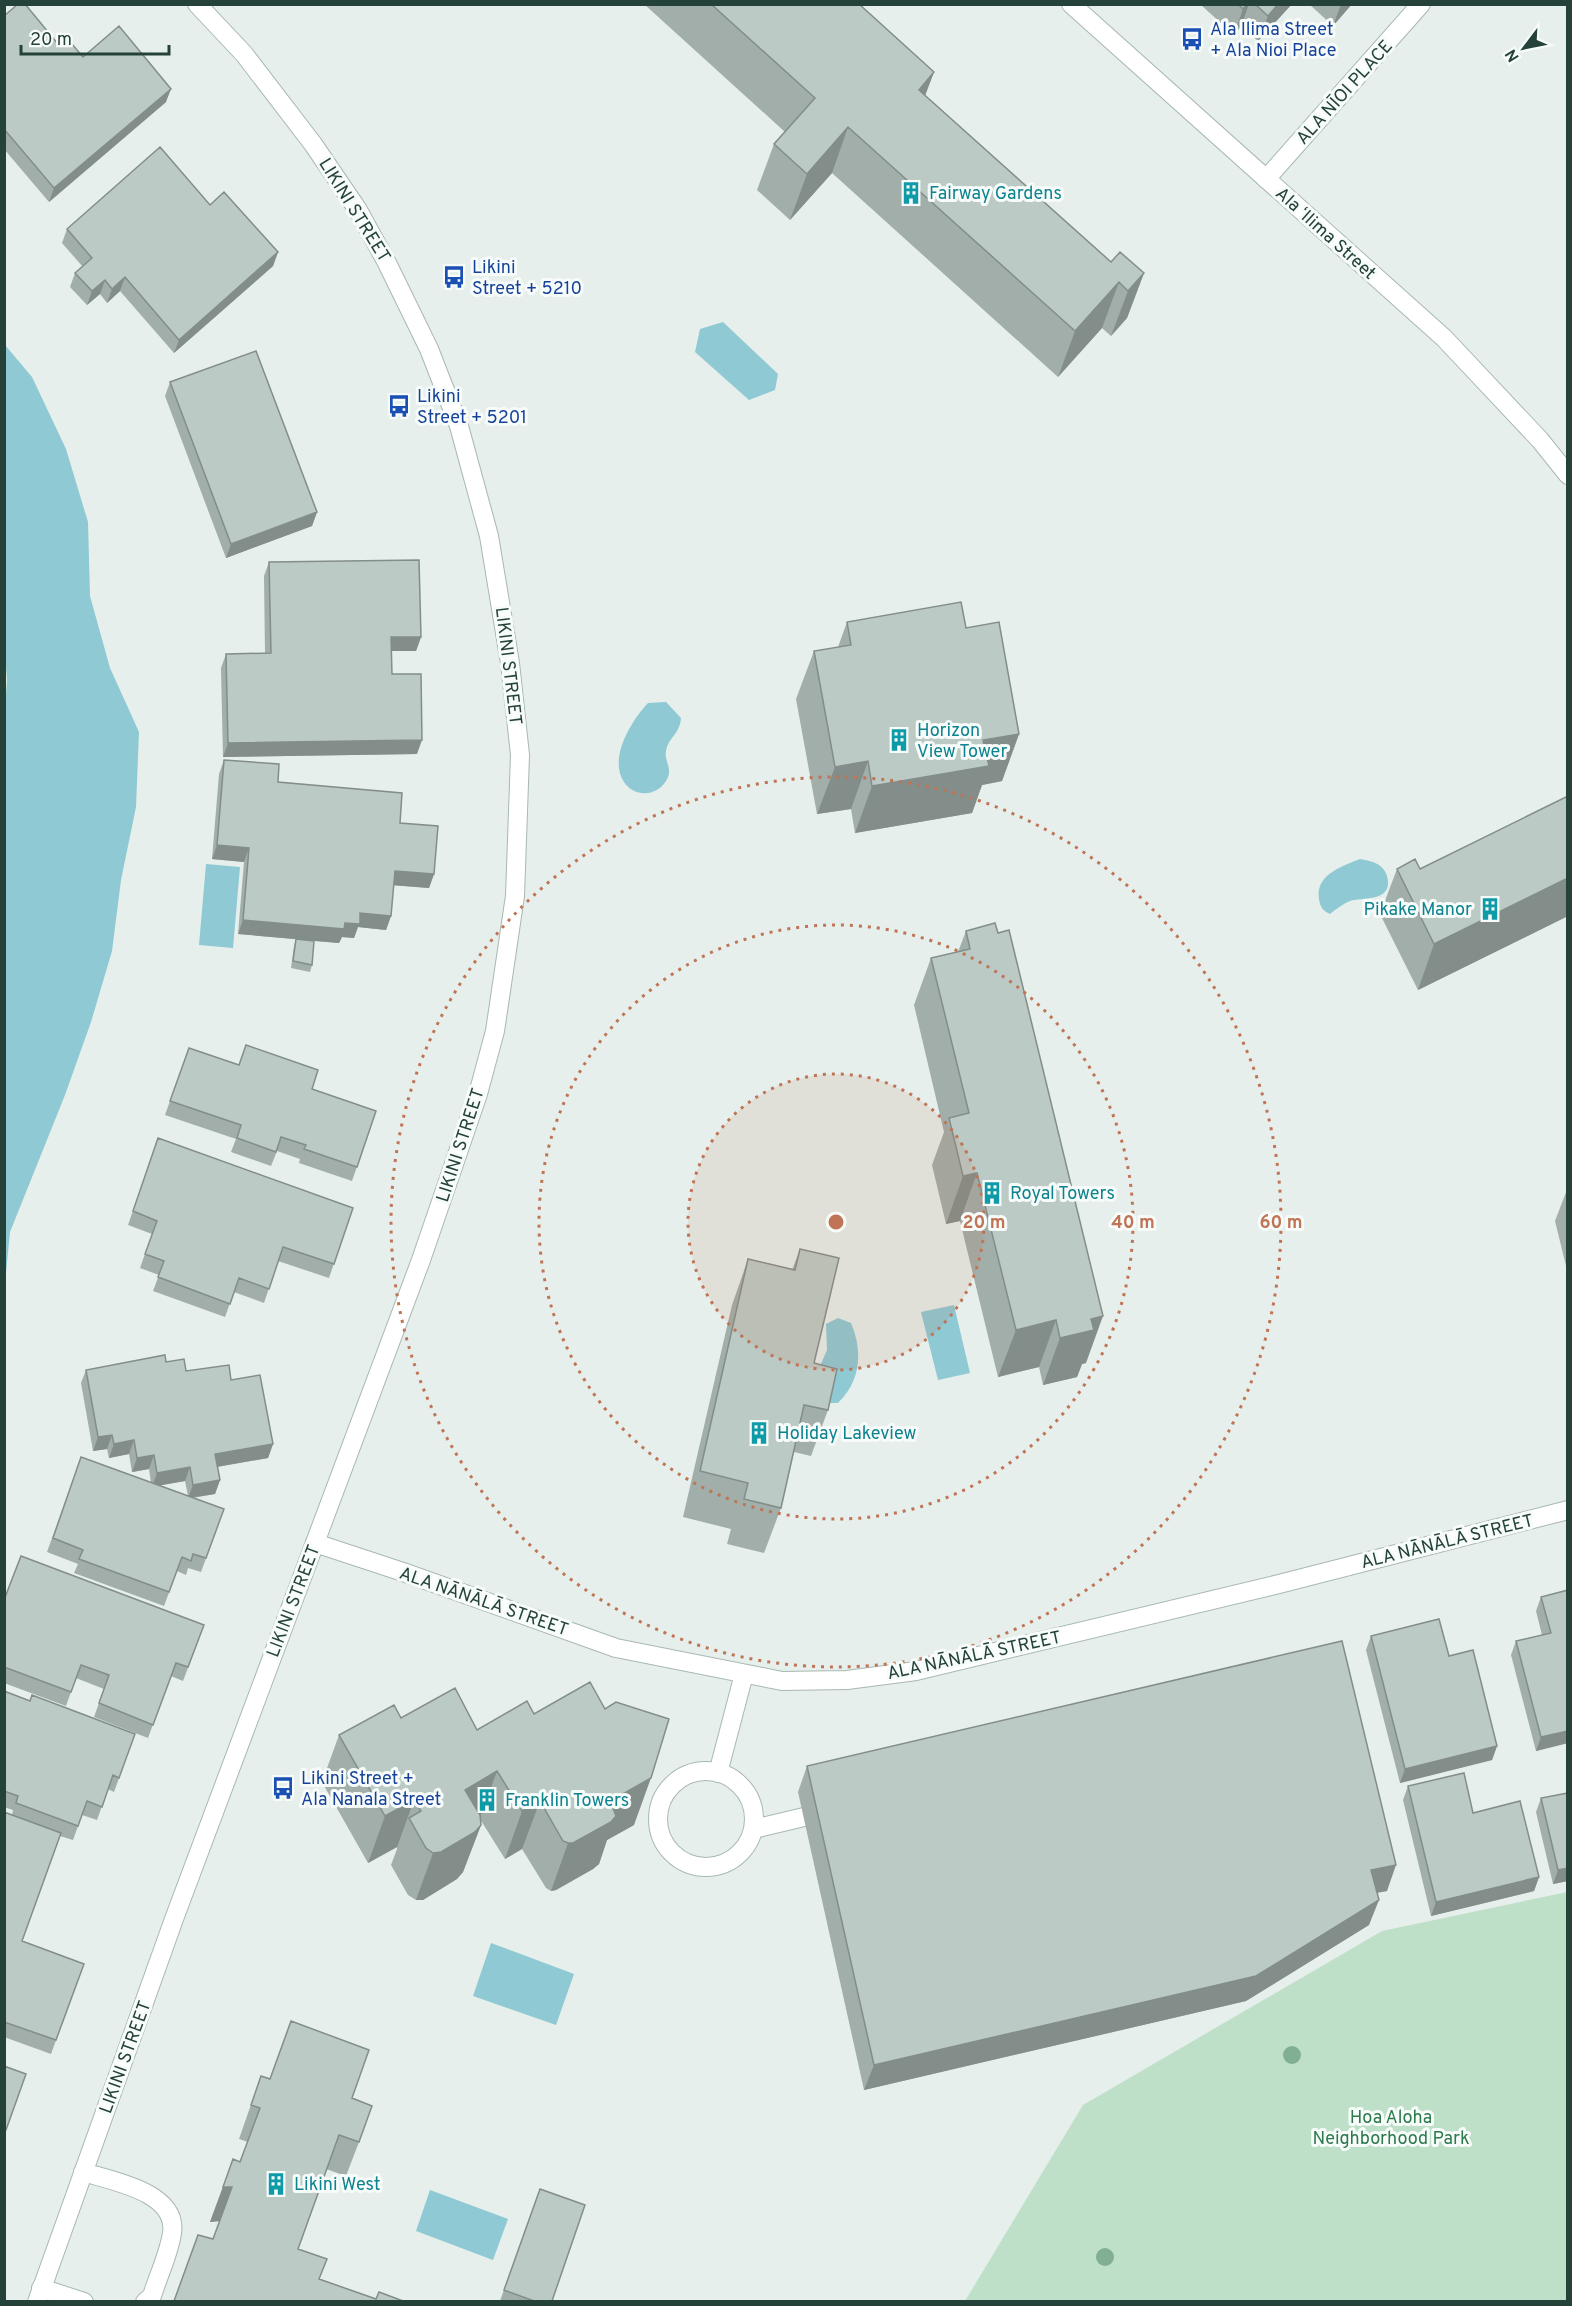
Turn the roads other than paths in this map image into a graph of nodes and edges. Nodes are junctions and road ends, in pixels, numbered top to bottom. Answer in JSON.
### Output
{"nodes":[{"id":1,"x":197,"y":4,"type":"edge"},
{"id":2,"x":1071,"y":4,"type":"edge"},
{"id":3,"x":1421,"y":4,"type":"edge"},
{"id":4,"x":1266,"y":179,"type":"junction"},
{"id":5,"x":1568,"y":475,"type":"edge"},
{"id":6,"x":1568,"y":1510,"type":"edge"},
{"id":7,"x":315,"y":1544,"type":"junction"},
{"id":8,"x":744,"y":1674,"type":"junction"},
{"id":9,"x":718,"y":1773,"type":"junction"},
{"id":10,"x":804,"y":1817,"type":"dead end"},
{"id":11,"x":754,"y":1829,"type":"junction"},
{"id":12,"x":83,"y":2172,"type":"junction"},
{"id":13,"x":39,"y":2295,"type":"edge"},
{"id":14,"x":84,"y":2301,"type":"edge"},
{"id":15,"x":145,"y":2301,"type":"edge"}],
"edges":[{"from":1,"to":7,"type":"street","name":"LIKINI STREET"},
{"from":2,"to":4,"type":"street","name":"Ala ʻIlima Street"},
{"from":3,"to":4,"type":"street","name":"ALA NĪOI PLACE"},
{"from":4,"to":5,"type":"street","name":"Ala ʻIlima Street"},
{"from":6,"to":8,"type":"street","name":"ALA NĀNĀLĀ STREET"},
{"from":7,"to":8,"type":"street","name":"ALA NĀNĀLĀ STREET"},
{"from":7,"to":12,"type":"street","name":"LIKINI STREET"},
{"from":8,"to":9,"type":"street"},
{"from":9,"to":11,"type":"street"},
{"from":9,"to":11,"type":"street"},
{"from":10,"to":11,"type":"street"},
{"from":12,"to":13,"type":"street","name":"LIKINI STREET"},
{"from":12,"to":15,"type":"street"},
{"from":13,"to":14,"type":"street"}]}
